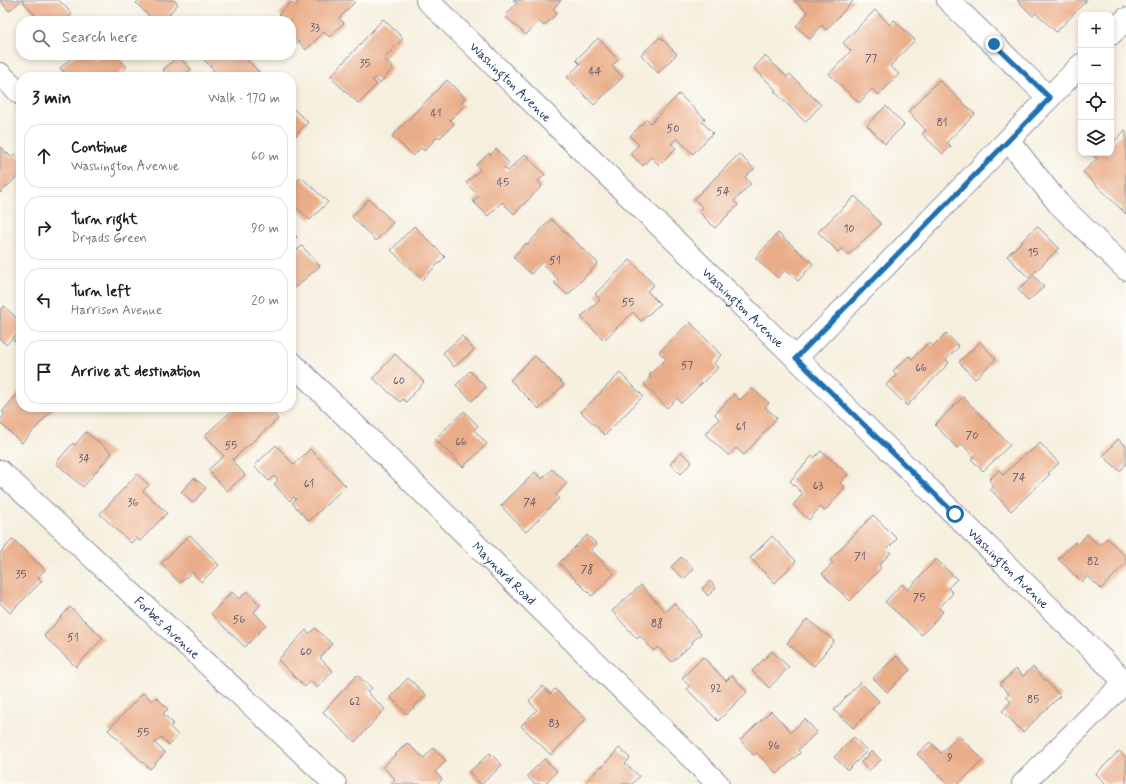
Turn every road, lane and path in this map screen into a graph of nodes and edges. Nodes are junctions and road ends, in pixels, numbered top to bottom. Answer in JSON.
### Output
{"nodes":[{"id":1,"x":427,"y":0,"type":"edge"},
{"id":2,"x":948,"y":0,"type":"edge"},
{"id":3,"x":1126,"y":19,"type":"edge"},
{"id":4,"x":1114,"y":31,"type":"edge"},
{"id":5,"x":1078,"y":68,"type":"edge"},
{"id":6,"x":0,"y":74,"type":"edge"},
{"id":7,"x":16,"y":89,"type":"edge"},
{"id":8,"x":1050,"y":98,"type":"junction"},
{"id":9,"x":1008,"y":140,"type":"junction"},
{"id":10,"x":1126,"y":269,"type":"edge"},
{"id":11,"x":796,"y":358,"type":"junction"},
{"id":12,"x":296,"y":367,"type":"edge"},
{"id":13,"x":0,"y":471,"type":"edge"},
{"id":14,"x":1126,"y":682,"type":"edge"},
{"id":15,"x":335,"y":784,"type":"edge"},
{"id":16,"x":718,"y":784,"type":"edge"},
{"id":17,"x":1023,"y":784,"type":"edge"}],
"edges":[{"from":1,"to":11,"type":"street","name":"Washington Avenue"},
{"from":2,"to":8,"type":"street"},
{"from":3,"to":4,"type":"street"},
{"from":5,"to":8,"type":"street"},
{"from":6,"to":7,"type":"street"},
{"from":8,"to":9,"type":"street"},
{"from":9,"to":10,"type":"street"},
{"from":9,"to":11,"type":"street"},
{"from":11,"to":14,"type":"street","name":"Washington Avenue"},
{"from":12,"to":16,"type":"street","name":"Maynard Road"},
{"from":13,"to":15,"type":"street","name":"Forbes Avenue"},
{"from":14,"to":17,"type":"street"}]}
